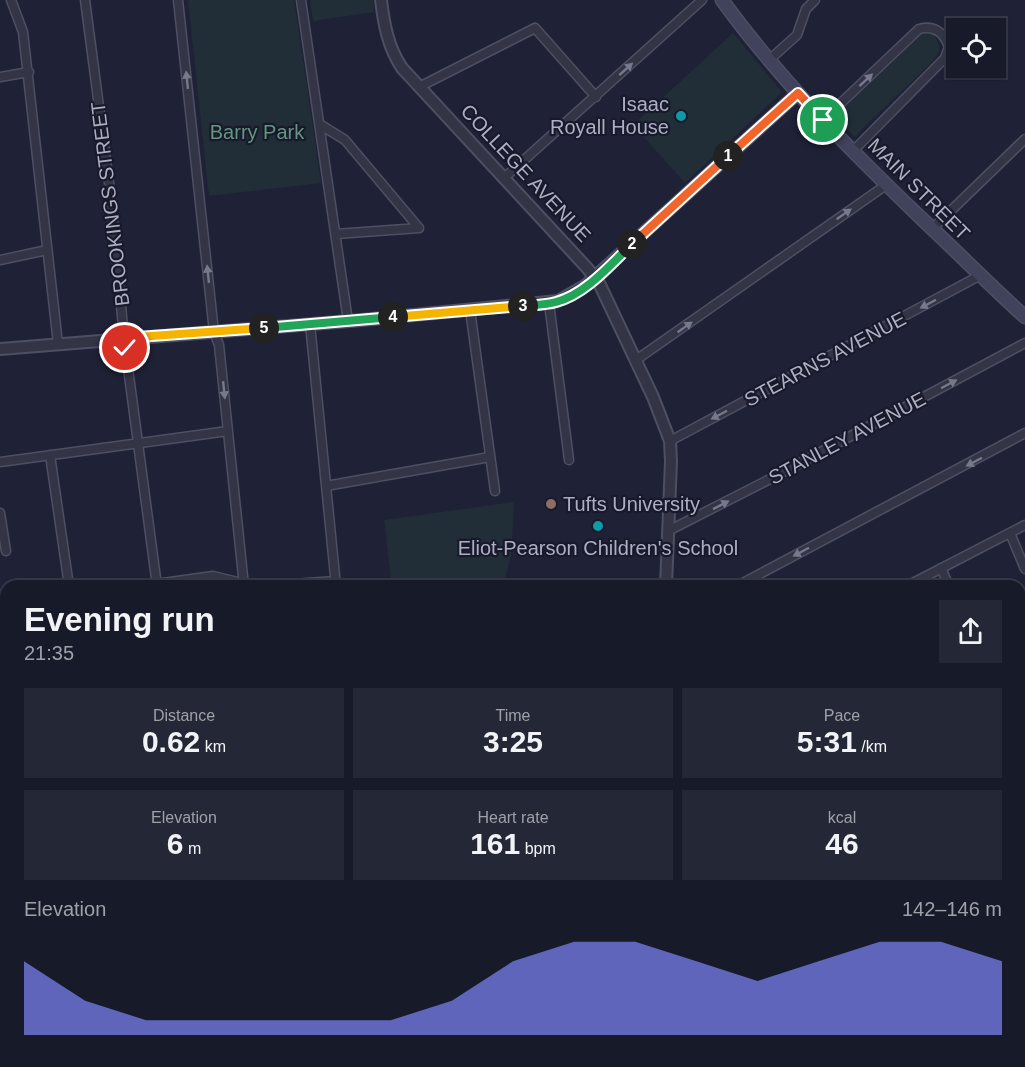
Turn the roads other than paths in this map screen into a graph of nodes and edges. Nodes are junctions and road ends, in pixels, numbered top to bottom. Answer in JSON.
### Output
{"nodes":[{"id":1,"x":11,"y":0,"type":"edge"},
{"id":2,"x":85,"y":0,"type":"edge"},
{"id":3,"x":178,"y":0,"type":"edge"},
{"id":4,"x":302,"y":0,"type":"edge"},
{"id":5,"x":381,"y":0,"type":"edge"},
{"id":6,"x":702,"y":0,"type":"edge"},
{"id":7,"x":722,"y":0,"type":"edge"},
{"id":8,"x":815,"y":0,"type":"edge"},
{"id":9,"x":768,"y":61,"type":"junction"},
{"id":10,"x":29,"y":72,"type":"junction"},
{"id":11,"x":0,"y":76,"type":"edge"},
{"id":12,"x":419,"y":87,"type":"junction"},
{"id":13,"x":798,"y":93,"type":"junction"},
{"id":14,"x":596,"y":97,"type":"junction"},
{"id":15,"x":823,"y":120,"type":"junction"},
{"id":16,"x":321,"y":125,"type":"junction"},
{"id":17,"x":1025,"y":139,"type":"edge"},
{"id":18,"x":853,"y":151,"type":"junction"},
{"id":19,"x":504,"y":178,"type":"junction"},
{"id":20,"x":886,"y":185,"type":"junction"},
{"id":21,"x":932,"y":229,"type":"junction"},
{"id":22,"x":336,"y":234,"type":"junction"},
{"id":23,"x":47,"y":250,"type":"junction"},
{"id":24,"x":0,"y":260,"type":"edge"},
{"id":25,"x":979,"y":276,"type":"junction"},
{"id":26,"x":594,"y":278,"type":"junction"},
{"id":27,"x":549,"y":303,"type":"junction"},
{"id":28,"x":470,"y":310,"type":"junction"},
{"id":29,"x":1025,"y":317,"type":"edge"},
{"id":30,"x":348,"y":321,"type":"junction"},
{"id":31,"x":310,"y":324,"type":"junction"},
{"id":32,"x":214,"y":332,"type":"junction"},
{"id":33,"x":124,"y":338,"type":"junction"},
{"id":34,"x":1025,"y":343,"type":"edge"},
{"id":35,"x":58,"y":344,"type":"junction"},
{"id":36,"x":0,"y":349,"type":"edge"},
{"id":37,"x":636,"y":360,"type":"junction"},
{"id":38,"x":228,"y":431,"type":"junction"},
{"id":39,"x":1025,"y":433,"type":"edge"},
{"id":40,"x":670,"y":441,"type":"junction"},
{"id":41,"x":138,"y":443,"type":"junction"},
{"id":42,"x":50,"y":454,"type":"junction"},
{"id":43,"x":490,"y":457,"type":"junction"},
{"id":44,"x":569,"y":460,"type":"dead end"},
{"id":45,"x":0,"y":462,"type":"edge"},
{"id":46,"x":326,"y":486,"type":"junction"},
{"id":47,"x":495,"y":491,"type":"dead end"},
{"id":48,"x":0,"y":513,"type":"edge"},
{"id":49,"x":1025,"y":525,"type":"edge"},
{"id":50,"x":668,"y":531,"type":"junction"},
{"id":51,"x":1010,"y":533,"type":"junction"},
{"id":52,"x":6,"y":551,"type":"dead end"},
{"id":53,"x":941,"y":568,"type":"junction"},
{"id":54,"x":1025,"y":569,"type":"edge"},
{"id":55,"x":68,"y":580,"type":"edge"},
{"id":56,"x":156,"y":580,"type":"edge"},
{"id":57,"x":191,"y":580,"type":"edge"},
{"id":58,"x":227,"y":580,"type":"edge"},
{"id":59,"x":243,"y":580,"type":"edge"},
{"id":60,"x":336,"y":580,"type":"edge"},
{"id":61,"x":666,"y":580,"type":"edge"},
{"id":62,"x":748,"y":580,"type":"edge"},
{"id":63,"x":918,"y":580,"type":"edge"},
{"id":64,"x":946,"y":580,"type":"edge"}],
"edges":[{"from":1,"to":10,"type":"street"},
{"from":2,"to":33,"type":"street","name":"BROOKINGS STREET"},
{"from":32,"to":3,"type":"street","one_way":true},
{"from":4,"to":16,"type":"street"},
{"from":5,"to":12,"type":"street","name":"COLLEGE AVENUE"},
{"from":14,"to":6,"type":"street","one_way":true},
{"from":7,"to":9,"type":"main road","name":"MAIN STREET"},
{"from":8,"to":9,"type":"street"},
{"from":9,"to":13,"type":"main road","name":"MAIN STREET"},
{"from":10,"to":11,"type":"street"},
{"from":10,"to":23,"type":"street"},
{"from":12,"to":14,"type":"street"},
{"from":12,"to":19,"type":"street","name":"COLLEGE AVENUE"},
{"from":13,"to":15,"type":"main road","name":"MAIN STREET"},
{"from":13,"to":26,"type":"street"},
{"from":14,"to":19,"type":"street"},
{"from":15,"to":18,"type":"main road","name":"MAIN STREET"},
{"from":15,"to":18,"type":"street","one_way":true},
{"from":16,"to":22,"type":"street"},
{"from":16,"to":22,"type":"street"},
{"from":17,"to":21,"type":"street"},
{"from":18,"to":20,"type":"main road","name":"MAIN STREET"},
{"from":19,"to":26,"type":"street","name":"COLLEGE AVENUE"},
{"from":20,"to":21,"type":"main road","name":"MAIN STREET"},
{"from":37,"to":20,"type":"street","one_way":true},
{"from":21,"to":25,"type":"main road","name":"MAIN STREET"},
{"from":22,"to":30,"type":"street"},
{"from":23,"to":24,"type":"street"},
{"from":23,"to":35,"type":"street"},
{"from":25,"to":29,"type":"main road","name":"MAIN STREET"},
{"from":25,"to":40,"type":"street","name":"STEARNS AVENUE","one_way":true},
{"from":26,"to":27,"type":"street"},
{"from":26,"to":37,"type":"street","name":"COLLEGE AVENUE"},
{"from":27,"to":28,"type":"street"},
{"from":27,"to":44,"type":"street"},
{"from":28,"to":30,"type":"street"},
{"from":28,"to":43,"type":"street"},
{"from":30,"to":31,"type":"street"},
{"from":31,"to":32,"type":"street"},
{"from":31,"to":46,"type":"street"},
{"from":32,"to":33,"type":"street"},
{"from":32,"to":38,"type":"street","one_way":true},
{"from":33,"to":35,"type":"street"},
{"from":33,"to":41,"type":"street","name":"BROOKINGS STREET"},
{"from":50,"to":34,"type":"street","name":"STANLEY AVENUE","one_way":true},
{"from":35,"to":36,"type":"street"},
{"from":37,"to":40,"type":"street","name":"COLLEGE AVENUE"},
{"from":38,"to":41,"type":"street"},
{"from":38,"to":59,"type":"street"},
{"from":39,"to":62,"type":"street","one_way":true},
{"from":40,"to":50,"type":"street","name":"COLLEGE AVENUE"},
{"from":41,"to":42,"type":"street"},
{"from":41,"to":56,"type":"street","name":"BROOKINGS STREET"},
{"from":42,"to":45,"type":"street"},
{"from":42,"to":55,"type":"street"},
{"from":43,"to":46,"type":"street"},
{"from":43,"to":47,"type":"street"},
{"from":46,"to":60,"type":"street"},
{"from":48,"to":52,"type":"street"},
{"from":49,"to":51,"type":"street"},
{"from":50,"to":61,"type":"street","name":"COLLEGE AVENUE"},
{"from":51,"to":53,"type":"street"},
{"from":51,"to":54,"type":"street"},
{"from":53,"to":63,"type":"street"},
{"from":53,"to":64,"type":"street"},
{"from":57,"to":58,"type":"street"}]}
